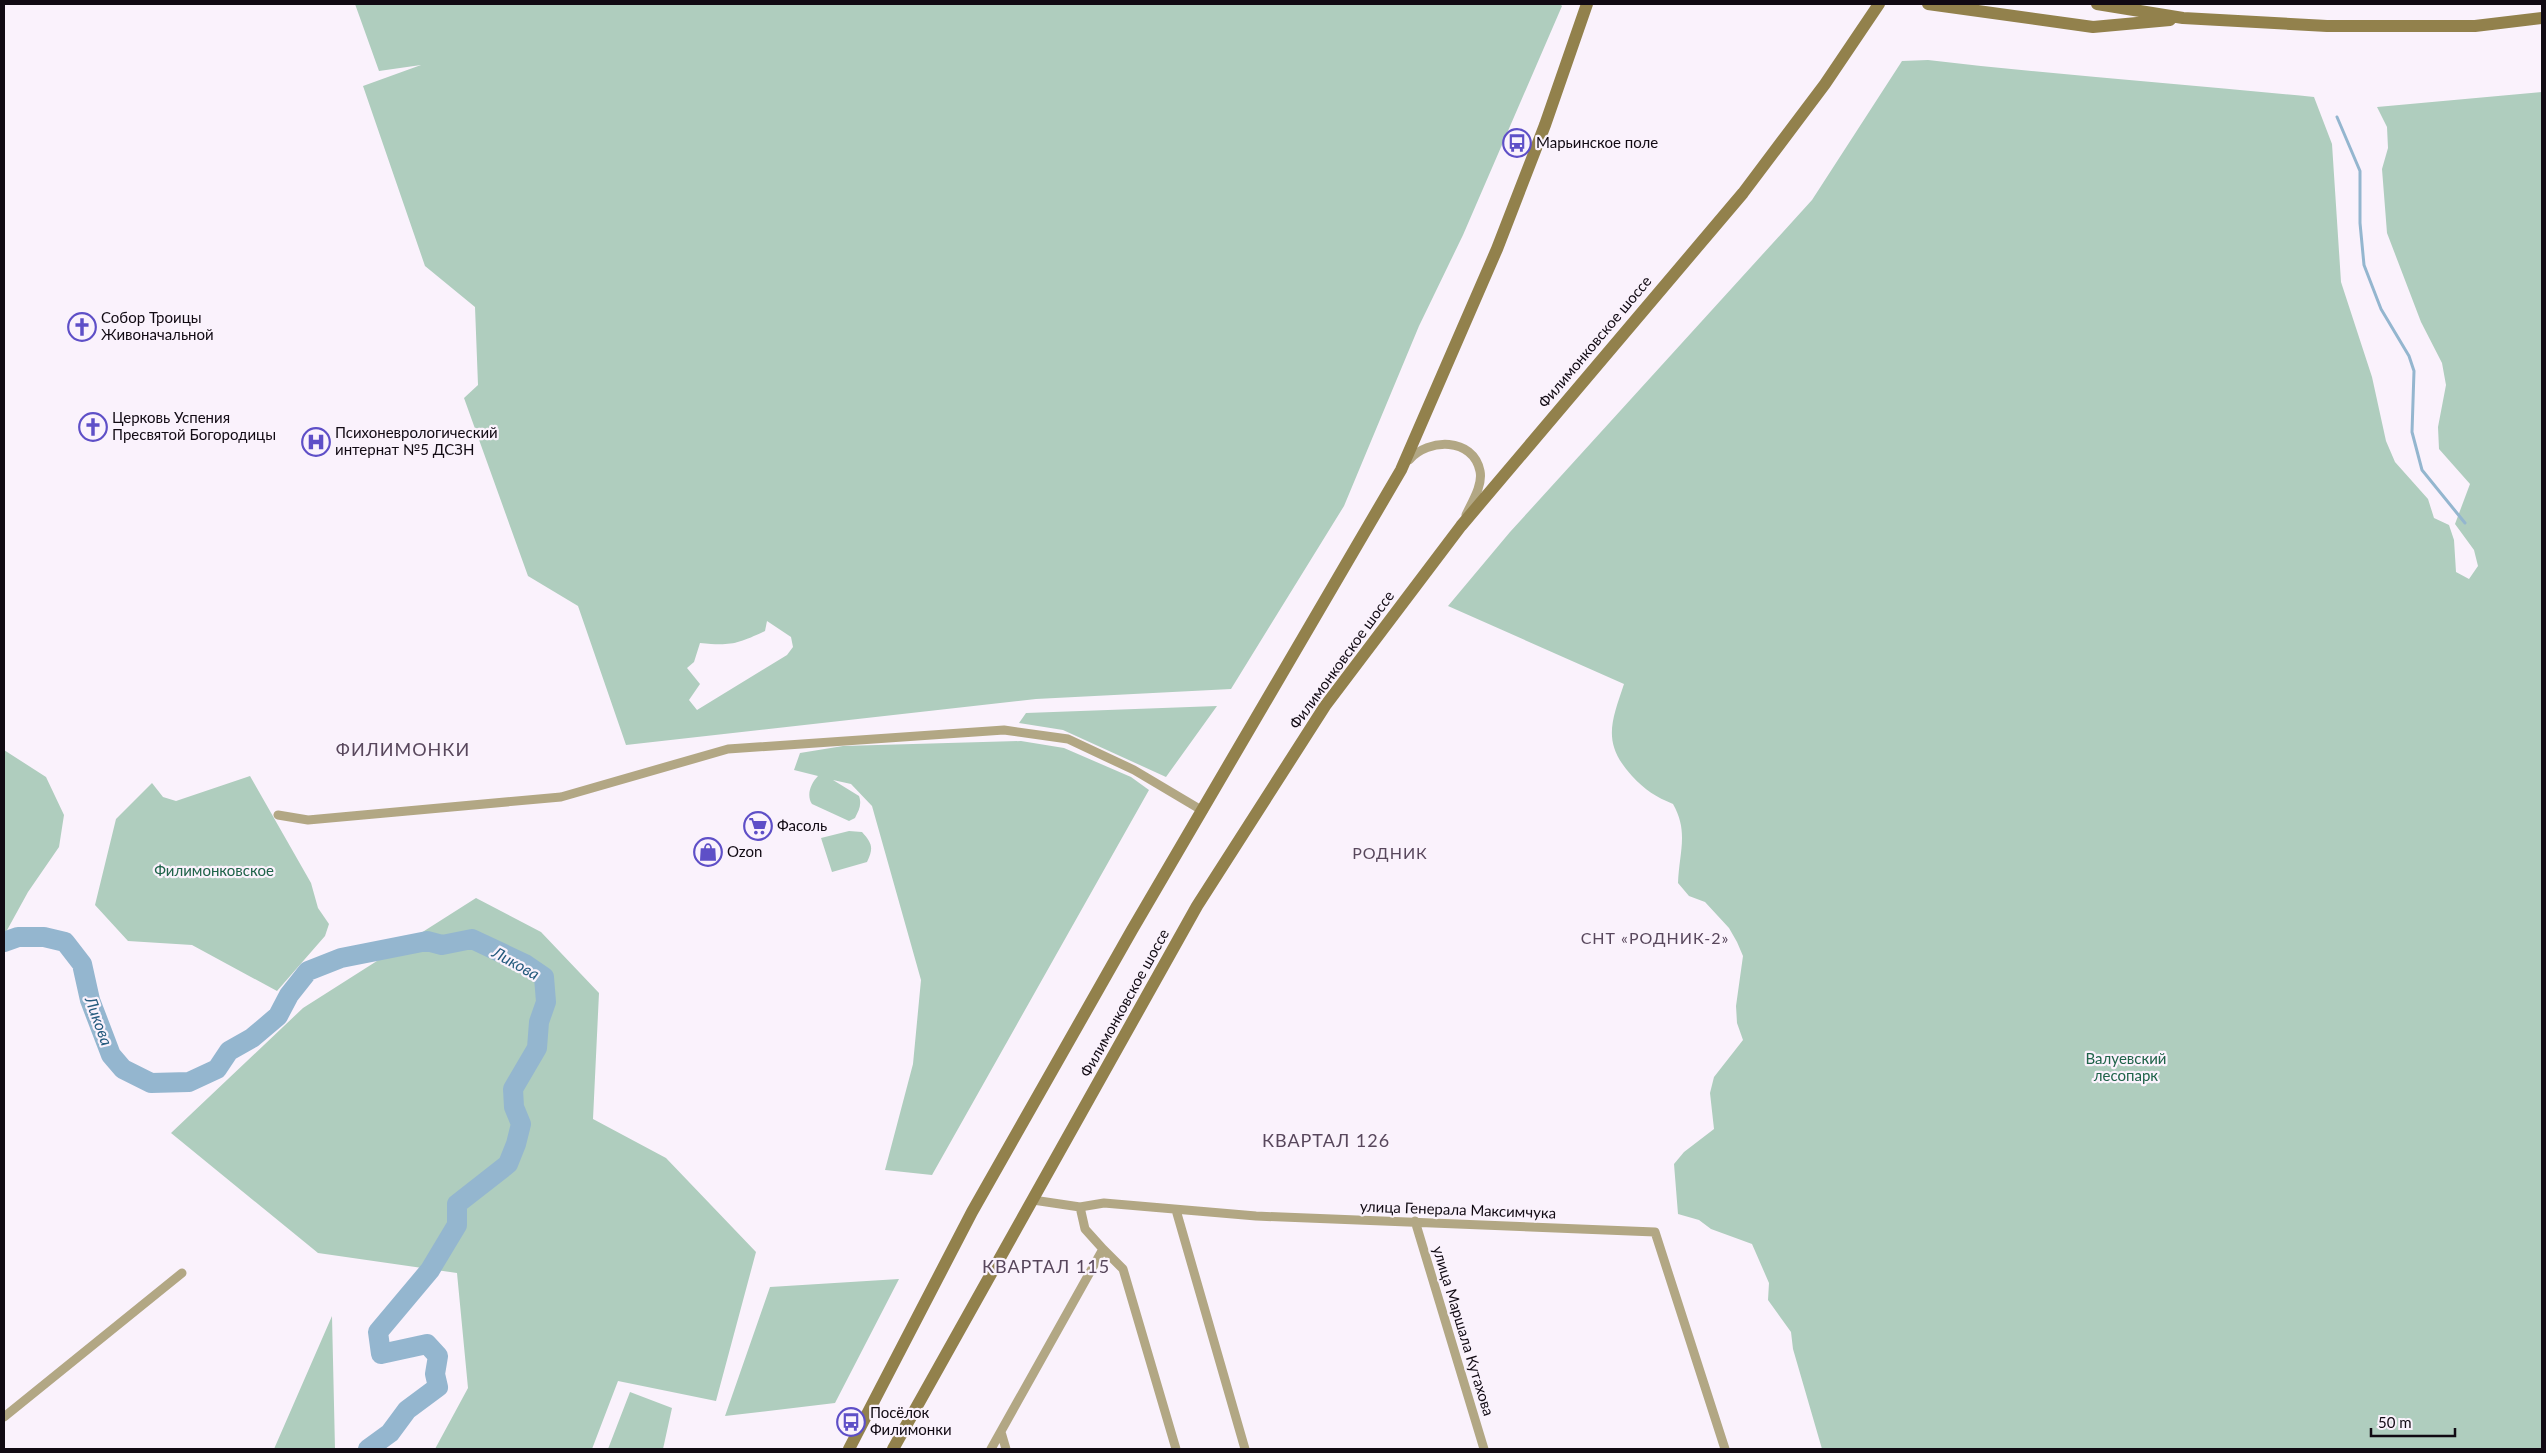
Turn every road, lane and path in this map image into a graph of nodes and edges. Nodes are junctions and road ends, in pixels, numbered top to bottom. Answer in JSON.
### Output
{"nodes":[{"id":1,"x":1587,"y":4,"type":"edge"},
{"id":2,"x":1879,"y":4,"type":"edge"},
{"id":3,"x":1928,"y":4,"type":"edge"},
{"id":4,"x":2097,"y":4,"type":"edge"},
{"id":5,"x":2146,"y":4,"type":"edge"},
{"id":6,"x":2183,"y":18,"type":"junction"},
{"id":7,"x":2542,"y":18,"type":"edge"},
{"id":8,"x":1401,"y":470,"type":"junction"},
{"id":9,"x":1461,"y":526,"type":"junction"},
{"id":10,"x":1202,"y":811,"type":"junction"},
{"id":11,"x":278,"y":815,"type":"dead end"},
{"id":12,"x":1033,"y":1200,"type":"junction"},
{"id":13,"x":1080,"y":1207,"type":"junction"},
{"id":14,"x":1176,"y":1210,"type":"junction"},
{"id":15,"x":1415,"y":1221,"type":"junction"},
{"id":16,"x":1103,"y":1249,"type":"junction"},
{"id":17,"x":182,"y":1273,"type":"dead end"},
{"id":18,"x":4,"y":1417,"type":"edge"},
{"id":19,"x":1001,"y":1432,"type":"junction"},
{"id":20,"x":850,"y":1449,"type":"edge"},
{"id":21,"x":892,"y":1449,"type":"edge"},
{"id":22,"x":991,"y":1449,"type":"edge"},
{"id":23,"x":1006,"y":1449,"type":"edge"},
{"id":24,"x":1176,"y":1449,"type":"edge"},
{"id":25,"x":1245,"y":1449,"type":"edge"},
{"id":26,"x":1484,"y":1449,"type":"edge"},
{"id":27,"x":1725,"y":1449,"type":"edge"}],
"edges":[{"from":1,"to":8,"type":"main road","name":"Филимонковское шоссе"},
{"from":2,"to":9,"type":"main road","name":"Филимонковское шоссе"},
{"from":3,"to":6,"type":"main road"},
{"from":4,"to":6,"type":"main road"},
{"from":5,"to":6,"type":"main road"},
{"from":6,"to":7,"type":"main road"},
{"from":8,"to":9,"type":"street"},
{"from":8,"to":10,"type":"main road","name":"Филимонковское шоссе"},
{"from":9,"to":12,"type":"main road","name":"Филимонковское шоссе"},
{"from":10,"to":11,"type":"street"},
{"from":10,"to":20,"type":"main road","name":"Филимонковское шоссе"},
{"from":12,"to":13,"type":"street","name":"улица Генерала Максимчука"},
{"from":12,"to":21,"type":"main road","name":"Филимонковское шоссе"},
{"from":13,"to":14,"type":"street","name":"улица Генерала Максимчука"},
{"from":13,"to":16,"type":"street"},
{"from":14,"to":15,"type":"street","name":"улица Генерала Максимчука"},
{"from":14,"to":25,"type":"street"},
{"from":15,"to":26,"type":"street","name":"улица Маршала Кутахова"},
{"from":15,"to":27,"type":"street","name":"улица Генерала Максимчука"},
{"from":16,"to":19,"type":"street"},
{"from":16,"to":24,"type":"street"},
{"from":17,"to":18,"type":"street"},
{"from":19,"to":22,"type":"street"},
{"from":19,"to":23,"type":"street"}]}
